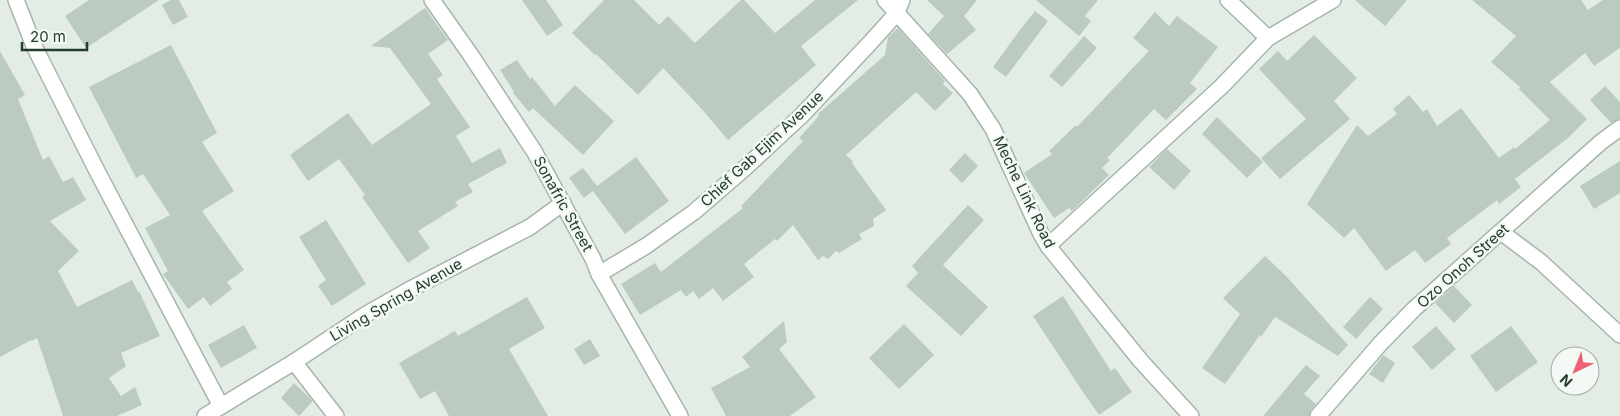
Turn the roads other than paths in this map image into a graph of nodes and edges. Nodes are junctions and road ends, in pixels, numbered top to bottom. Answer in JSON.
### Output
{"nodes":[{"id":1,"x":16,"y":0,"type":"edge"},
{"id":2,"x":432,"y":0,"type":"edge"},
{"id":3,"x":885,"y":0,"type":"edge"},
{"id":4,"x":1228,"y":0,"type":"edge"},
{"id":5,"x":1333,"y":0,"type":"edge"},
{"id":6,"x":899,"y":7,"type":"edge"},
{"id":7,"x":1268,"y":38,"type":"junction"},
{"id":8,"x":1620,"y":128,"type":"edge"},
{"id":9,"x":563,"y":203,"type":"junction"},
{"id":10,"x":1501,"y":232,"type":"junction"},
{"id":11,"x":1048,"y":246,"type":"junction"},
{"id":12,"x":599,"y":274,"type":"junction"},
{"id":13,"x":1620,"y":335,"type":"edge"},
{"id":14,"x":294,"y":362,"type":"junction"},
{"id":15,"x":221,"y":406,"type":"junction"},
{"id":16,"x":205,"y":416,"type":"edge"},
{"id":17,"x":336,"y":416,"type":"edge"},
{"id":18,"x":680,"y":416,"type":"edge"},
{"id":19,"x":1191,"y":416,"type":"edge"},
{"id":20,"x":1318,"y":416,"type":"edge"}],
"edges":[{"from":1,"to":15,"type":"street"},
{"from":2,"to":9,"type":"street","name":"Sonafric Street"},
{"from":3,"to":6,"type":"street","name":"Meche Link Road"},
{"from":4,"to":7,"type":"street"},
{"from":5,"to":7,"type":"street"},
{"from":6,"to":11,"type":"street","name":"Meche Link Road"},
{"from":6,"to":12,"type":"street","name":"Chief Gab Ejim Avenue"},
{"from":7,"to":11,"type":"street"},
{"from":8,"to":10,"type":"street","name":"Ozo Onoh Street"},
{"from":9,"to":12,"type":"street","name":"Sonafric Street"},
{"from":9,"to":14,"type":"street","name":"Living Spring Avenue"},
{"from":10,"to":13,"type":"street"},
{"from":10,"to":20,"type":"street","name":"Ozo Onoh Street"},
{"from":11,"to":19,"type":"street","name":"Meche Link Road"},
{"from":12,"to":18,"type":"street","name":"Sonafric Street"},
{"from":14,"to":15,"type":"street","name":"Living Spring Avenue"},
{"from":14,"to":17,"type":"street"},
{"from":15,"to":16,"type":"street","name":"Living Spring Avenue"}]}
